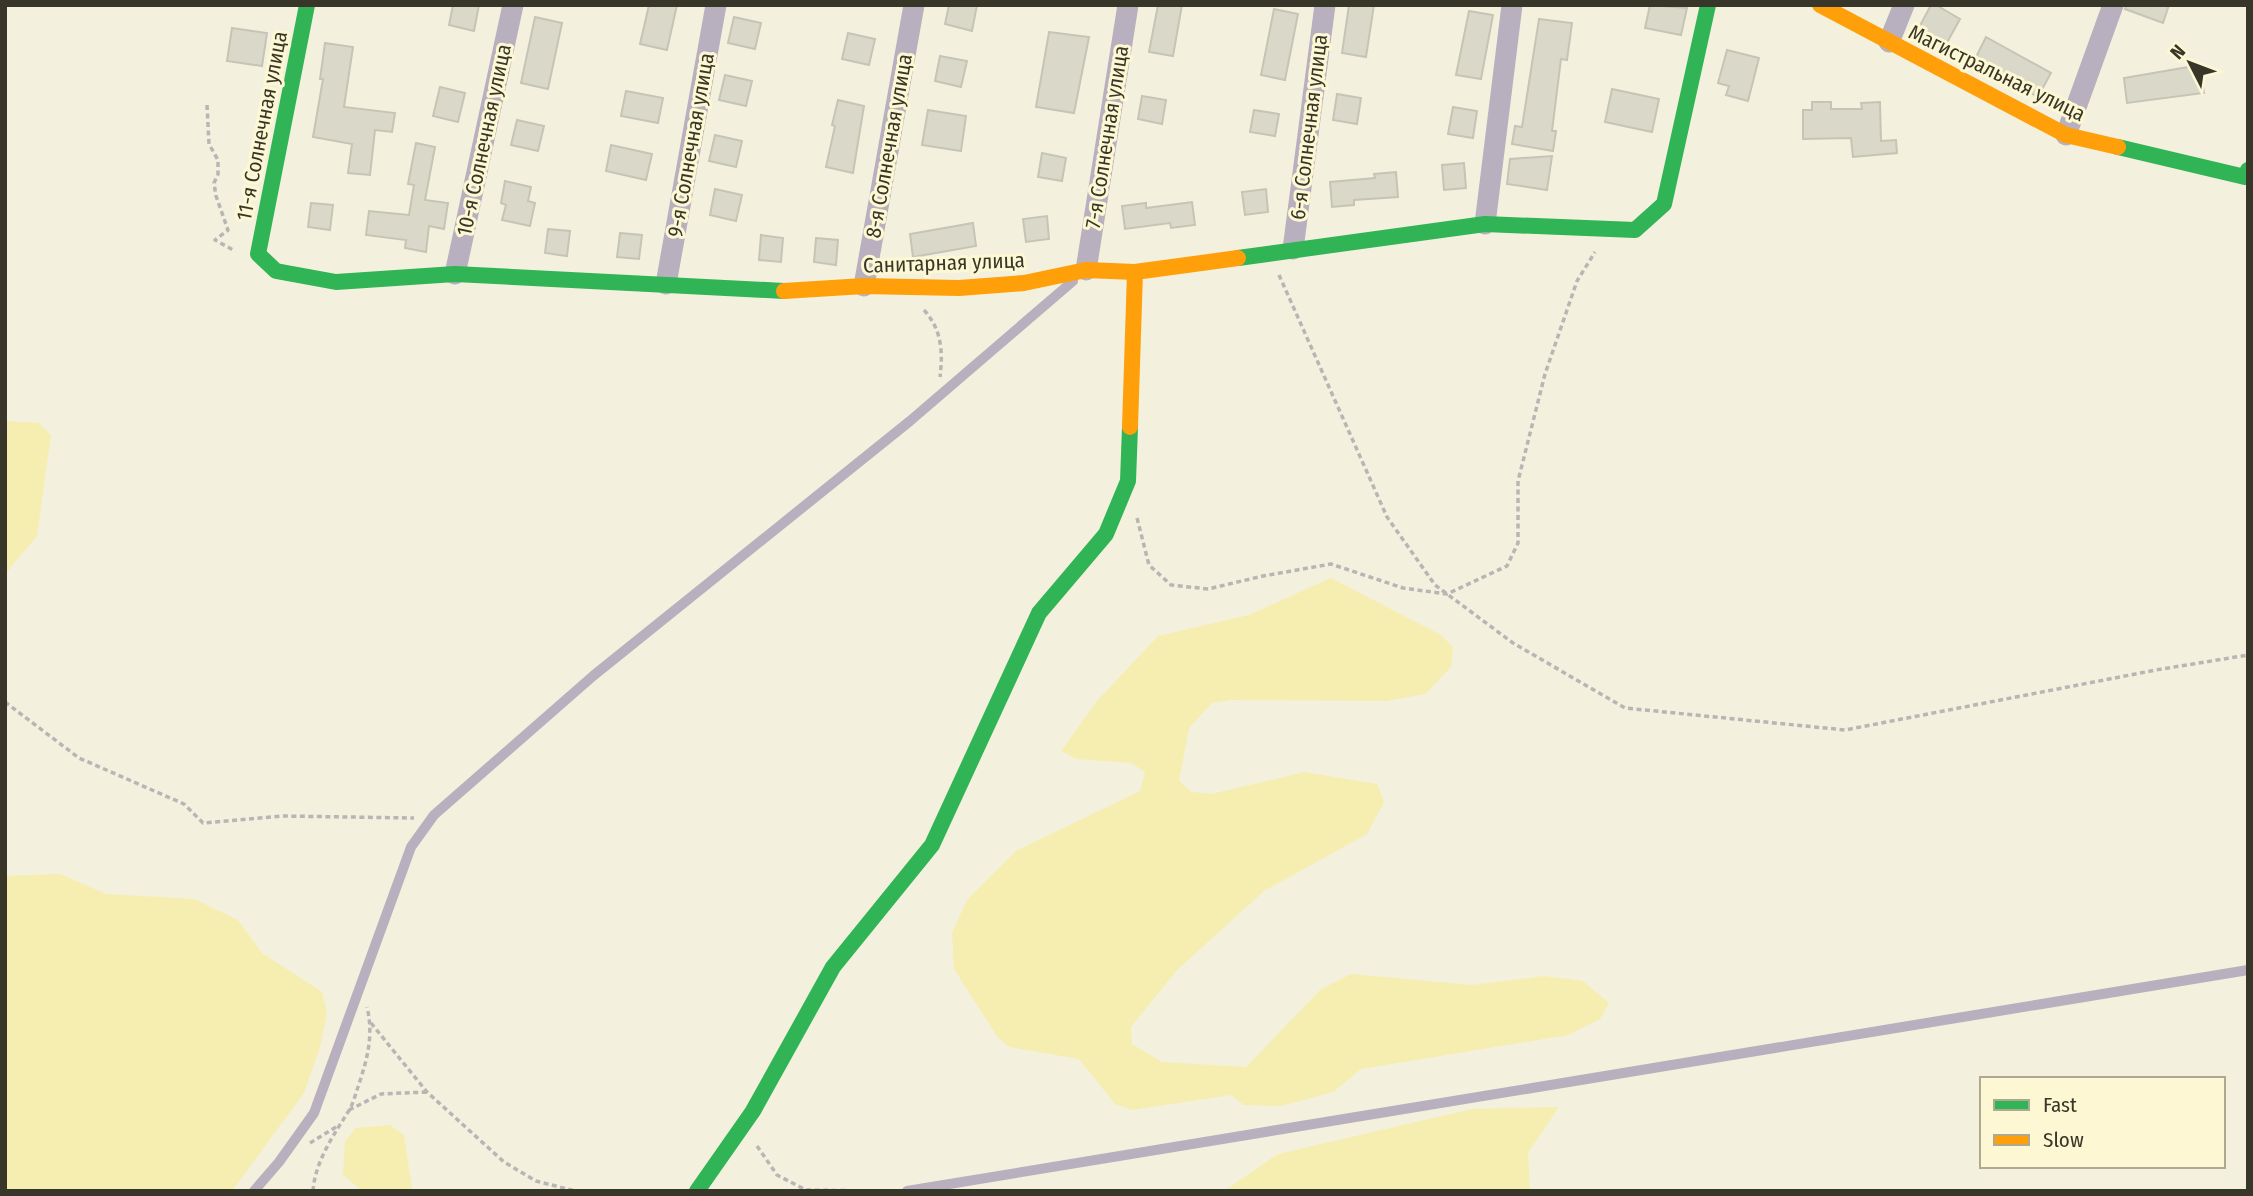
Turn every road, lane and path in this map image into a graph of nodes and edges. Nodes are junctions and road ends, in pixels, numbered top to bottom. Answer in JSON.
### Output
{"nodes":[{"id":1,"x":307,"y":5,"type":"edge"},
{"id":2,"x":513,"y":5,"type":"edge"},
{"id":3,"x":716,"y":5,"type":"edge"},
{"id":4,"x":914,"y":5,"type":"edge"},
{"id":5,"x":1128,"y":5,"type":"edge"},
{"id":6,"x":1325,"y":5,"type":"edge"},
{"id":7,"x":1512,"y":5,"type":"edge"},
{"id":8,"x":1708,"y":5,"type":"edge"},
{"id":9,"x":1820,"y":5,"type":"edge"},
{"id":10,"x":1904,"y":5,"type":"edge"},
{"id":11,"x":2113,"y":5,"type":"edge"},
{"id":12,"x":1888,"y":42,"type":"junction"},
{"id":13,"x":207,"y":106,"type":"dead end"},
{"id":14,"x":2066,"y":135,"type":"junction"},
{"id":15,"x":2246,"y":173,"type":"edge"},
{"id":16,"x":1485,"y":224,"type":"junction"},
{"id":17,"x":1608,"y":229,"type":"junction"},
{"id":18,"x":1283,"y":251,"type":"junction"},
{"id":19,"x":258,"y":254,"type":"junction"},
{"id":20,"x":1086,"y":270,"type":"junction"},
{"id":21,"x":1135,"y":272,"type":"junction"},
{"id":22,"x":455,"y":274,"type":"junction"},
{"id":23,"x":666,"y":284,"type":"junction"},
{"id":24,"x":864,"y":286,"type":"junction"},
{"id":25,"x":920,"y":305,"type":"dead end"},
{"id":26,"x":938,"y":386,"type":"dead end"},
{"id":27,"x":1137,"y":517,"type":"dead end"},
{"id":28,"x":1447,"y":594,"type":"junction"},
{"id":29,"x":2248,"y":655,"type":"edge"},
{"id":30,"x":5,"y":702,"type":"edge"},
{"id":31,"x":434,"y":815,"type":"junction"},
{"id":32,"x":2248,"y":970,"type":"edge"},
{"id":33,"x":360,"y":982,"type":"junction"},
{"id":34,"x":371,"y":1023,"type":"junction"},
{"id":35,"x":427,"y":1092,"type":"junction"},
{"id":36,"x":349,"y":1110,"type":"junction"},
{"id":37,"x":756,"y":1145,"type":"dead end"},
{"id":38,"x":254,"y":1191,"type":"edge"},
{"id":39,"x":313,"y":1191,"type":"edge"},
{"id":40,"x":575,"y":1191,"type":"edge"},
{"id":41,"x":697,"y":1191,"type":"edge"},
{"id":42,"x":869,"y":1191,"type":"edge"},
{"id":43,"x":907,"y":1191,"type":"edge"}],
"edges":[{"from":1,"to":19,"type":"street","name":"11-я Солнечная улица"},
{"from":2,"to":22,"type":"street","name":"10-я Солнечная улица"},
{"from":3,"to":23,"type":"street","name":"9-я Солнечная улица"},
{"from":4,"to":24,"type":"street","name":"8-я Солнечная улица"},
{"from":5,"to":20,"type":"street","name":"7-я Солнечная улица"},
{"from":6,"to":18,"type":"street","name":"6-я Солнечная улица"},
{"from":7,"to":16,"type":"street"},
{"from":8,"to":17,"type":"street","name":"Санитарная улица"},
{"from":9,"to":12,"type":"street","name":"Магистральная улица"},
{"from":10,"to":12,"type":"street"},
{"from":11,"to":14,"type":"street"},
{"from":12,"to":14,"type":"street","name":"Магистральная улица"},
{"from":13,"to":19,"type":"path"},
{"from":14,"to":15,"type":"street","name":"Магистральная улица"},
{"from":16,"to":17,"type":"street","name":"Санитарная улица"},
{"from":16,"to":18,"type":"street","name":"Санитарная улица"},
{"from":17,"to":28,"type":"path"},
{"from":18,"to":21,"type":"street","name":"Санитарная улица"},
{"from":18,"to":28,"type":"path"},
{"from":19,"to":22,"type":"street","name":"Санитарная улица"},
{"from":20,"to":21,"type":"street","name":"Санитарная улица"},
{"from":20,"to":24,"type":"street","name":"Санитарная улица"},
{"from":20,"to":31,"type":"lane"},
{"from":21,"to":41,"type":"street"},
{"from":22,"to":23,"type":"street","name":"Санитарная улица"},
{"from":23,"to":24,"type":"street","name":"Санитарная улица"},
{"from":25,"to":26,"type":"path"},
{"from":27,"to":28,"type":"path"},
{"from":28,"to":29,"type":"path"},
{"from":30,"to":31,"type":"path"},
{"from":31,"to":33,"type":"lane"},
{"from":32,"to":43,"type":"lane"},
{"from":33,"to":34,"type":"path"},
{"from":33,"to":38,"type":"lane"},
{"from":34,"to":35,"type":"path"},
{"from":34,"to":36,"type":"path"},
{"from":35,"to":36,"type":"path"},
{"from":35,"to":40,"type":"path"},
{"from":36,"to":39,"type":"path"},
{"from":37,"to":42,"type":"path"}]}
